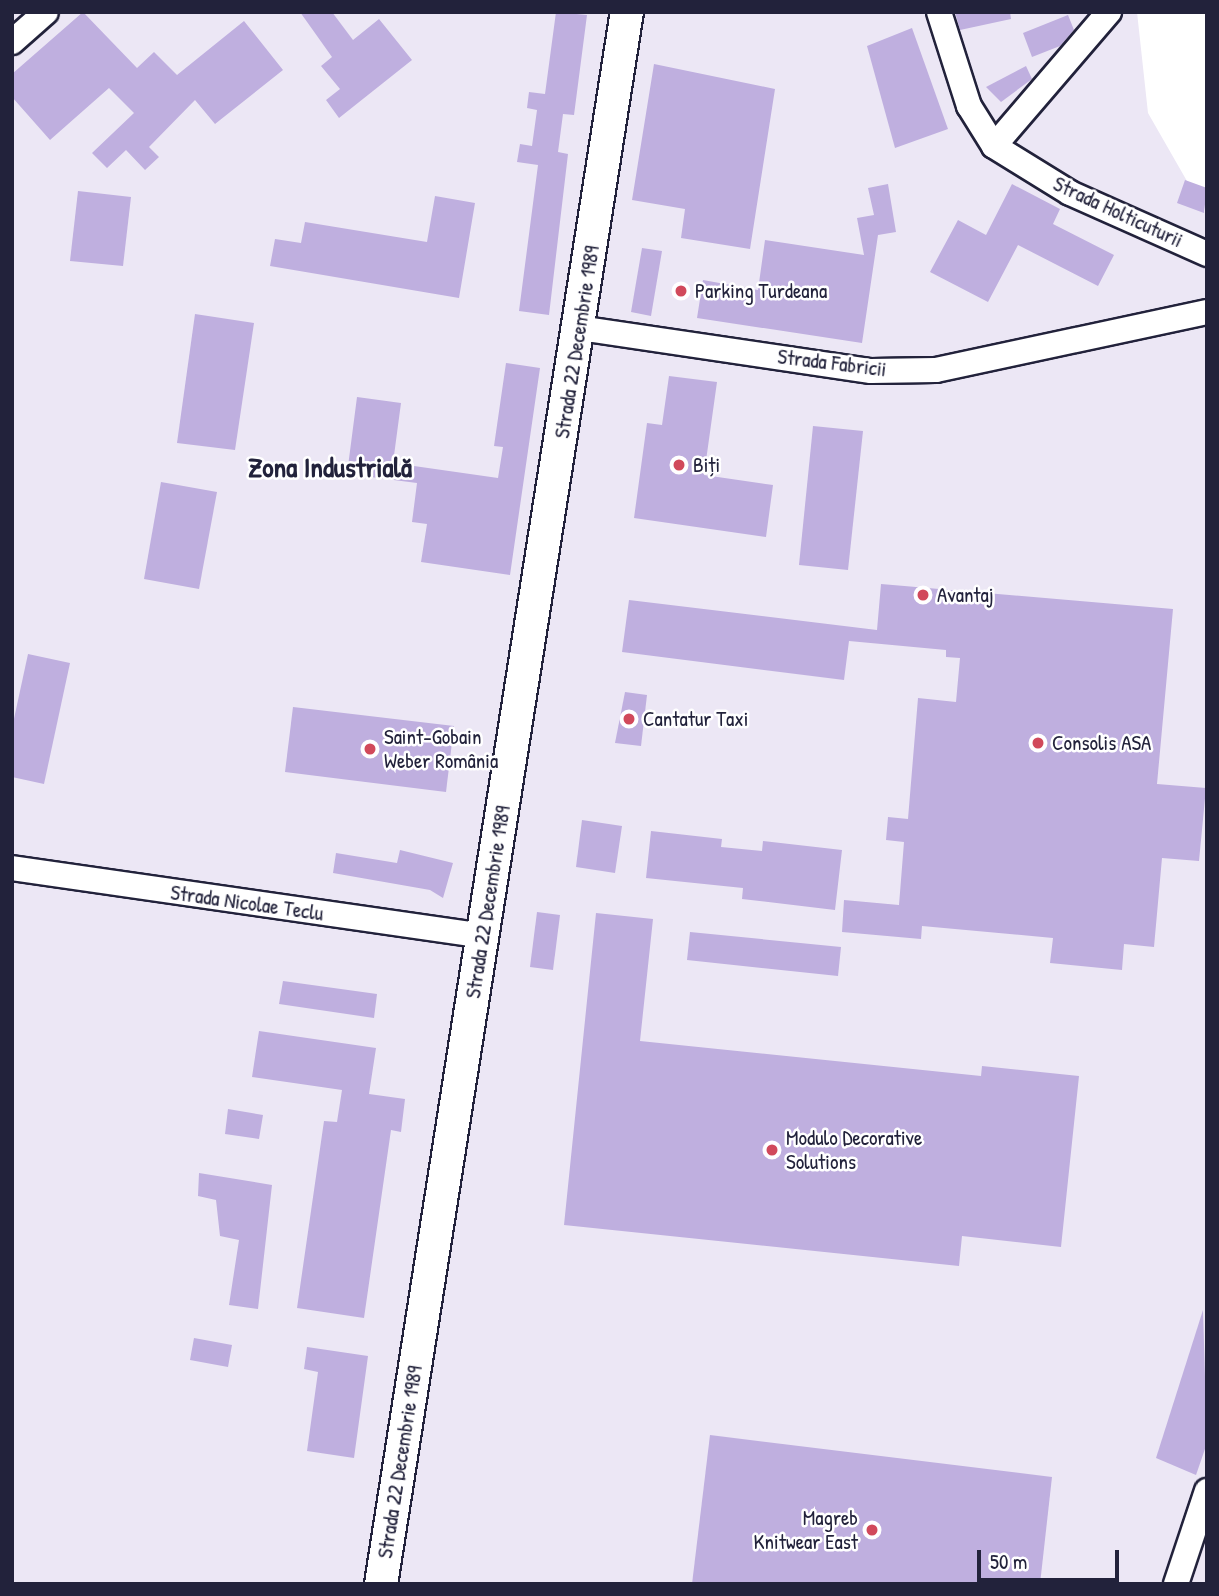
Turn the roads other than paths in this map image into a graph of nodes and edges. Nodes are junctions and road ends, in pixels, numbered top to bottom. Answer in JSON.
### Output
{"nodes":[{"id":1,"x":46,"y":12,"type":"edge"},
{"id":2,"x":626,"y":12,"type":"edge"},
{"id":3,"x":939,"y":12,"type":"edge"},
{"id":4,"x":1109,"y":12,"type":"edge"},
{"id":5,"x":12,"y":42,"type":"edge"},
{"id":6,"x":994,"y":146,"type":"junction"},
{"id":7,"x":1207,"y":254,"type":"edge"},
{"id":8,"x":1207,"y":312,"type":"edge"},
{"id":9,"x":579,"y":328,"type":"junction"},
{"id":10,"x":12,"y":868,"type":"edge"},
{"id":11,"x":482,"y":936,"type":"junction"},
{"id":12,"x":1207,"y":1491,"type":"edge"},
{"id":13,"x":381,"y":1584,"type":"edge"},
{"id":14,"x":1176,"y":1584,"type":"edge"}],
"edges":[{"from":1,"to":5,"type":"street"},
{"from":2,"to":9,"type":"main road","name":"Strada 22 Decembrie 1989"},
{"from":3,"to":6,"type":"street"},
{"from":4,"to":6,"type":"street"},
{"from":6,"to":7,"type":"street","name":"Strada Holticuturii"},
{"from":8,"to":9,"type":"street","name":"Strada Fabricii"},
{"from":9,"to":11,"type":"main road","name":"Strada 22 Decembrie 1989"},
{"from":10,"to":11,"type":"street","name":"Strada Nicolae Teclu"},
{"from":11,"to":13,"type":"main road","name":"Strada 22 Decembrie 1989"},
{"from":12,"to":14,"type":"street"}]}
